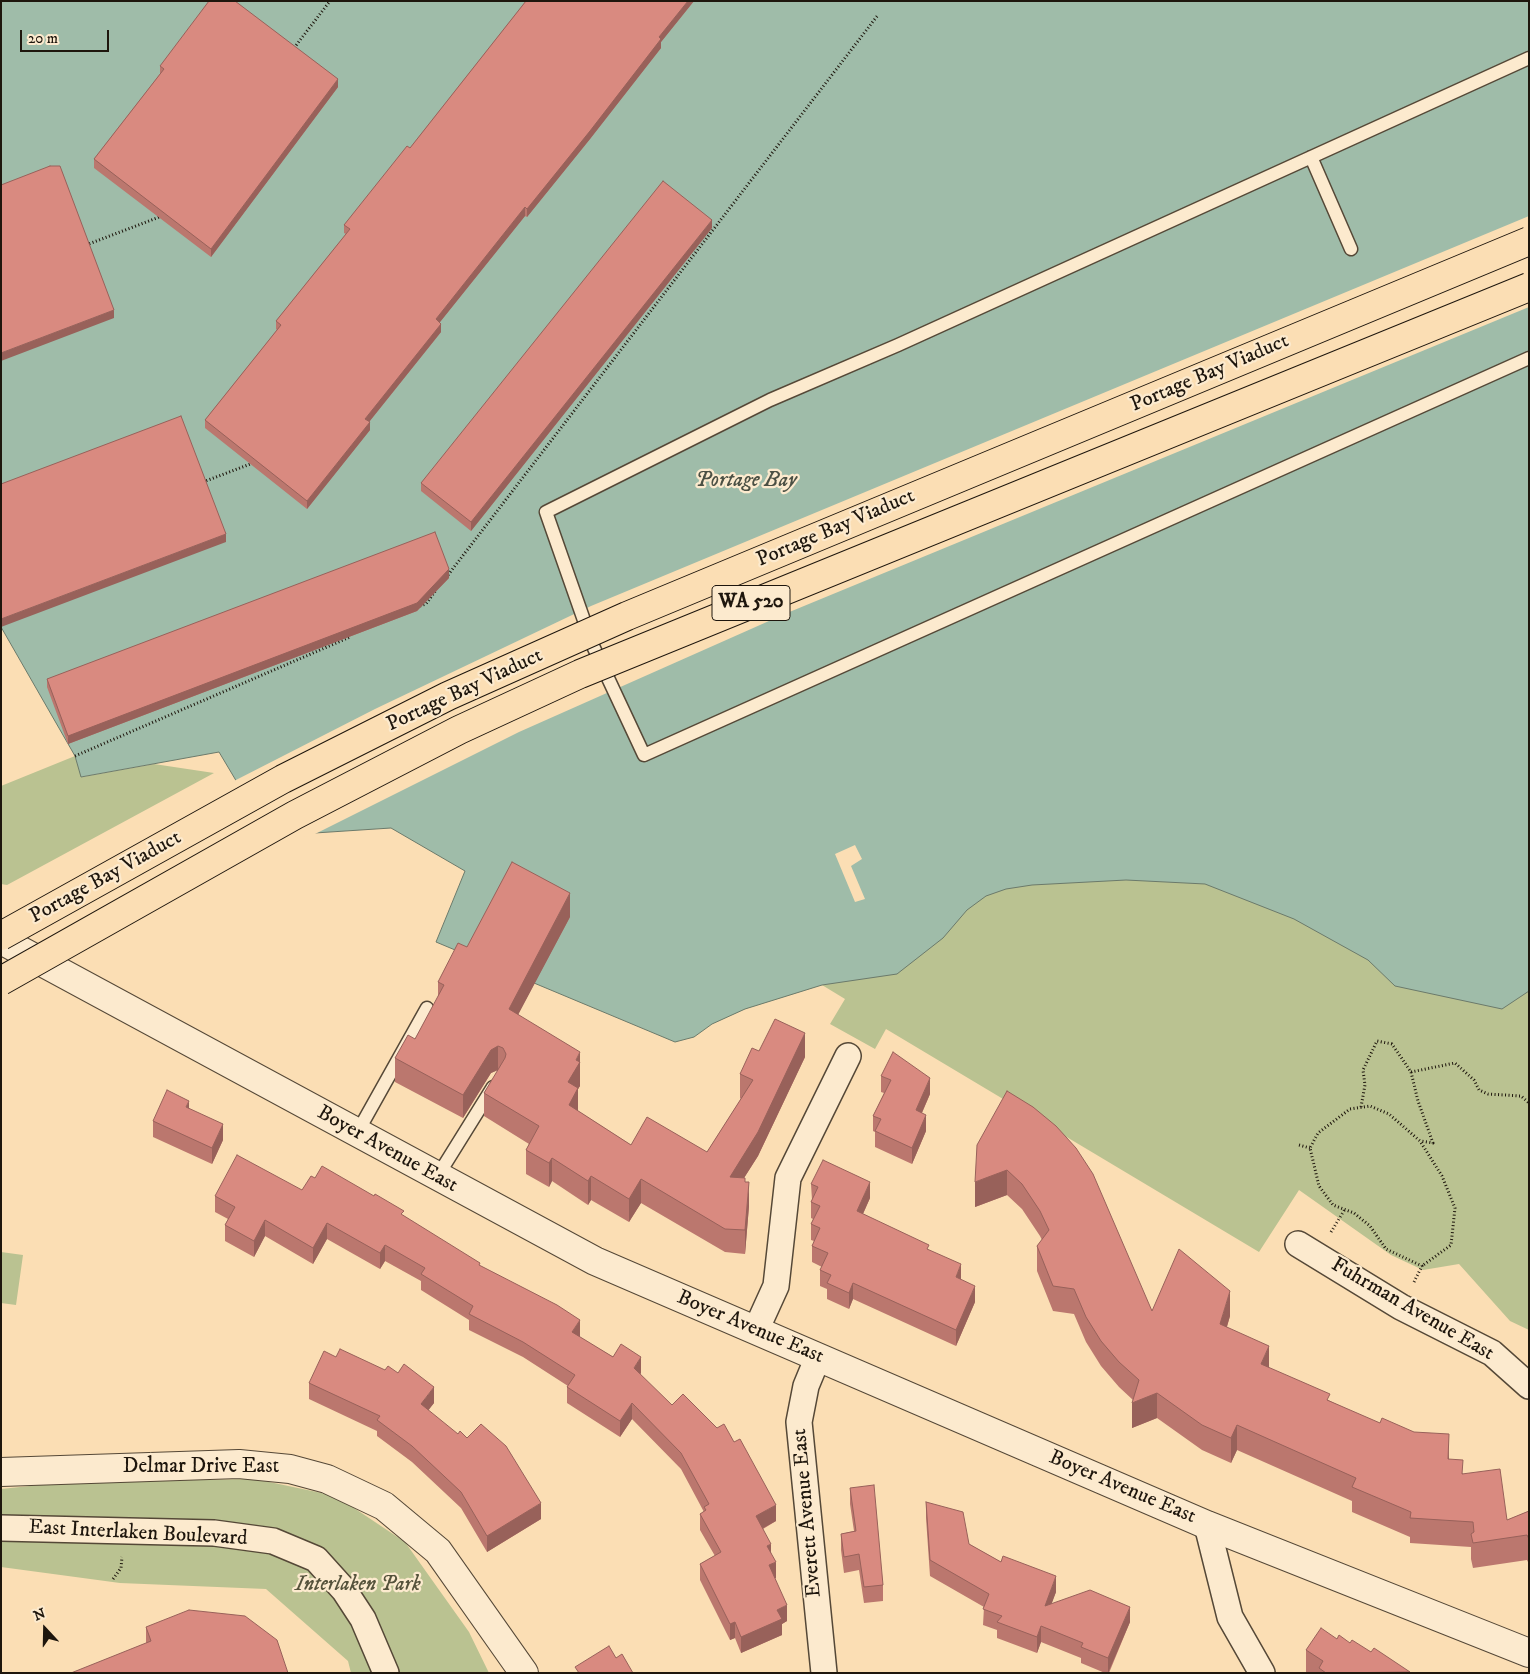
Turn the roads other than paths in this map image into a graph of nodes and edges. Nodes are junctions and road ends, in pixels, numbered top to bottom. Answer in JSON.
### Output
{"nodes":[{"id":1,"x":1529,"y":58,"type":"edge"},
{"id":2,"x":1311,"y":157,"type":"junction"},
{"id":3,"x":1529,"y":241,"type":"edge"},
{"id":4,"x":1350,"y":249,"type":"dead end"},
{"id":5,"x":1529,"y":287,"type":"edge"},
{"id":6,"x":1529,"y":358,"type":"edge"},
{"id":7,"x":1,"y":938,"type":"edge"},
{"id":8,"x":1,"y":981,"type":"edge"},
{"id":9,"x":427,"y":1008,"type":"dead end"},
{"id":10,"x":848,"y":1056,"type":"dead end"},
{"id":11,"x":498,"y":1078,"type":"edge"},
{"id":12,"x":357,"y":1133,"type":"junction"},
{"id":13,"x":437,"y":1177,"type":"junction"},
{"id":14,"x":1298,"y":1244,"type":"dead end"},
{"id":15,"x":756,"y":1330,"type":"junction"},
{"id":16,"x":818,"y":1357,"type":"junction"},
{"id":17,"x":1526,"y":1383,"type":"edge"},
{"id":18,"x":1,"y":1472,"type":"edge"},
{"id":19,"x":1207,"y":1525,"type":"junction"},
{"id":20,"x":1,"y":1528,"type":"edge"},
{"id":21,"x":1529,"y":1653,"type":"edge"},
{"id":22,"x":386,"y":1673,"type":"edge"},
{"id":23,"x":524,"y":1673,"type":"edge"},
{"id":24,"x":824,"y":1673,"type":"edge"},
{"id":25,"x":1262,"y":1673,"type":"edge"}],
"edges":[{"from":1,"to":2,"type":"lane"},
{"from":2,"to":4,"type":"lane"},
{"from":2,"to":6,"type":"lane","bridge":true},
{"from":3,"to":7,"type":"highway","name":"Portage Bay Viaduct","number":"WA 520","bridge":true},
{"from":5,"to":8,"type":"highway","number":"WA 520","bridge":true},
{"from":7,"to":12,"type":"street","name":"Boyer Avenue East"},
{"from":9,"to":12,"type":"lane"},
{"from":10,"to":15,"type":"street"},
{"from":11,"to":13,"type":"lane"},
{"from":12,"to":13,"type":"street","name":"Boyer Avenue East"},
{"from":13,"to":15,"type":"street","name":"Boyer Avenue East"},
{"from":14,"to":17,"type":"street","name":"Fuhrman Avenue East"},
{"from":15,"to":16,"type":"street","name":"Boyer Avenue East"},
{"from":16,"to":19,"type":"street","name":"Boyer Avenue East"},
{"from":16,"to":24,"type":"street","name":"Everett Avenue East"},
{"from":18,"to":23,"type":"street","name":"Delmar Drive East"},
{"from":19,"to":21,"type":"street","name":"Boyer Avenue East"},
{"from":19,"to":25,"type":"street"},
{"from":20,"to":22,"type":"street","name":"East Interlaken Boulevard"}]}
